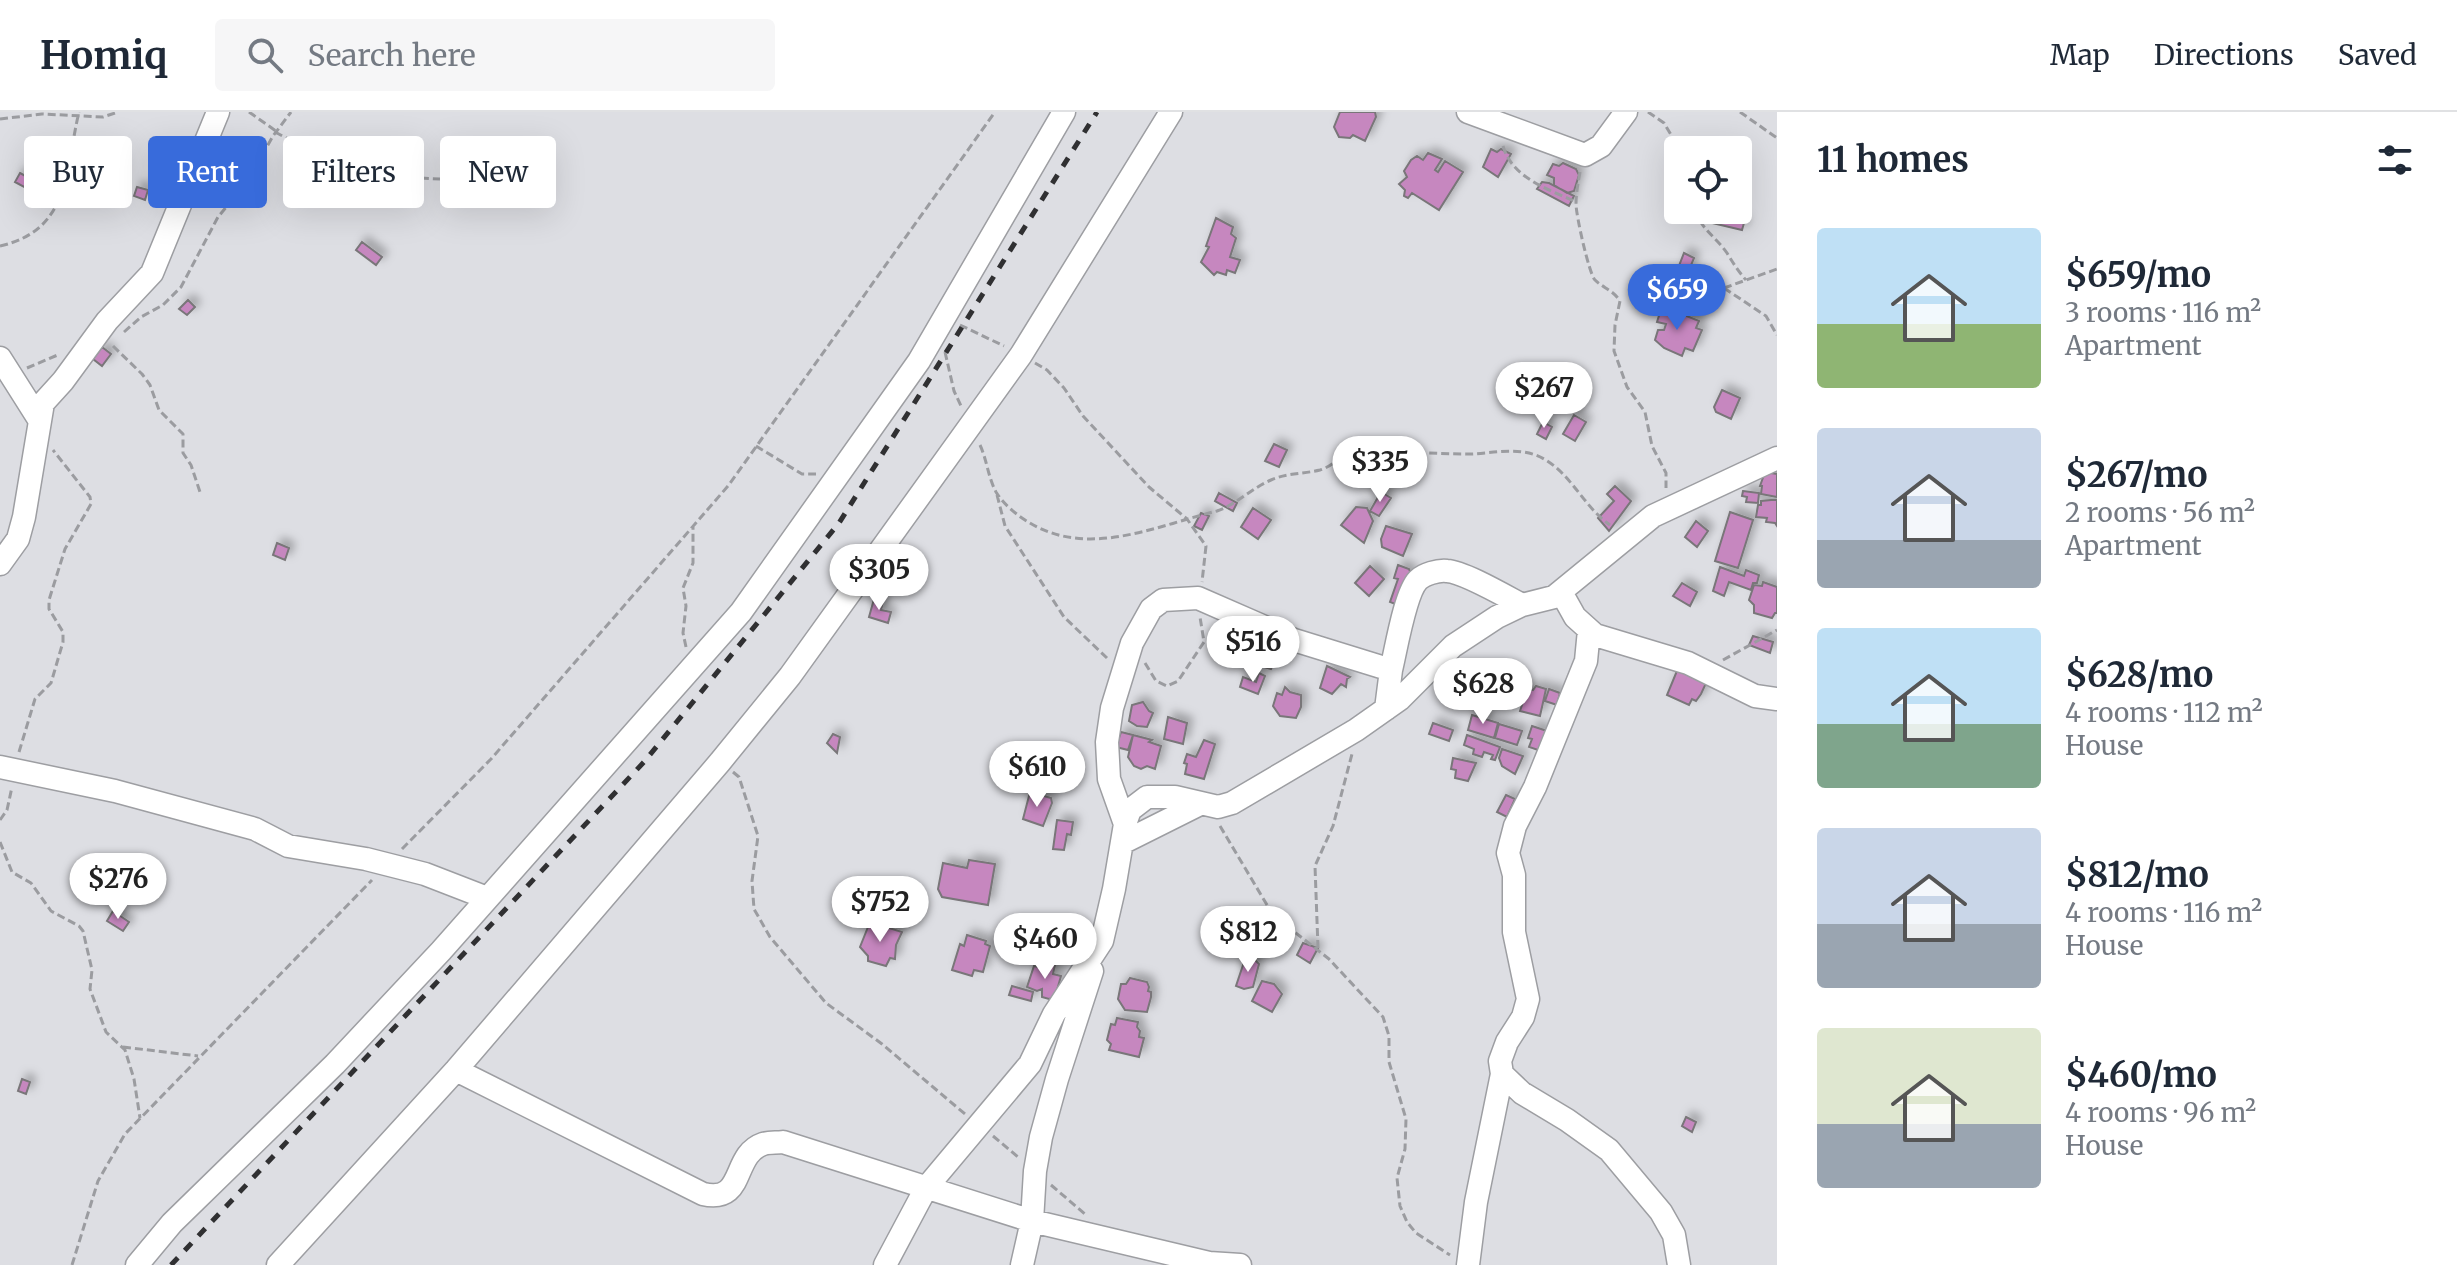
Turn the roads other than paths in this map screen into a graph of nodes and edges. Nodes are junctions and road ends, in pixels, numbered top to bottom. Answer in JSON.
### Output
{"nodes":[{"id":1,"x":218,"y":112,"type":"edge"},
{"id":2,"x":1064,"y":112,"type":"edge"},
{"id":3,"x":1171,"y":112,"type":"edge"},
{"id":4,"x":1468,"y":112,"type":"edge"},
{"id":5,"x":1626,"y":112,"type":"edge"},
{"id":6,"x":0,"y":358,"type":"edge"},
{"id":7,"x":40,"y":421,"type":"junction"},
{"id":8,"x":1777,"y":458,"type":"edge"},
{"id":9,"x":0,"y":564,"type":"edge"},
{"id":10,"x":1561,"y":592,"type":"junction"},
{"id":11,"x":1522,"y":605,"type":"junction"},
{"id":12,"x":1589,"y":630,"type":"junction"},
{"id":13,"x":1391,"y":670,"type":"junction"},
{"id":14,"x":1777,"y":699,"type":"edge"},
{"id":15,"x":1386,"y":709,"type":"junction"},
{"id":16,"x":8,"y":769,"type":"edge"},
{"id":17,"x":1123,"y":834,"type":"junction"},
{"id":18,"x":487,"y":898,"type":"junction"},
{"id":19,"x":1102,"y":941,"type":"junction"},
{"id":20,"x":456,"y":1070,"type":"junction"},
{"id":21,"x":1502,"y":1074,"type":"junction"},
{"id":22,"x":926,"y":1188,"type":"junction"},
{"id":23,"x":1032,"y":1221,"type":"junction"},
{"id":24,"x":1460,"y":1260,"type":"edge"},
{"id":25,"x":137,"y":1265,"type":"edge"},
{"id":26,"x":278,"y":1265,"type":"edge"},
{"id":27,"x":885,"y":1265,"type":"edge"},
{"id":28,"x":1022,"y":1265,"type":"edge"},
{"id":29,"x":1240,"y":1265,"type":"edge"},
{"id":30,"x":1679,"y":1265,"type":"edge"}],
"edges":[{"from":1,"to":7,"type":"street"},
{"from":2,"to":18,"type":"street"},
{"from":3,"to":20,"type":"street"},
{"from":4,"to":5,"type":"street"},
{"from":6,"to":7,"type":"street"},
{"from":7,"to":9,"type":"street"},
{"from":8,"to":10,"type":"street"},
{"from":10,"to":11,"type":"street"},
{"from":10,"to":12,"type":"street"},
{"from":11,"to":13,"type":"street"},
{"from":11,"to":15,"type":"street"},
{"from":12,"to":14,"type":"street"},
{"from":12,"to":21,"type":"street"},
{"from":13,"to":15,"type":"street"},
{"from":13,"to":17,"type":"street"},
{"from":15,"to":17,"type":"street"},
{"from":16,"to":18,"type":"street"},
{"from":17,"to":19,"type":"street"},
{"from":18,"to":25,"type":"street"},
{"from":19,"to":22,"type":"street"},
{"from":19,"to":23,"type":"street"},
{"from":20,"to":22,"type":"street"},
{"from":20,"to":26,"type":"street"},
{"from":21,"to":24,"type":"street"},
{"from":21,"to":30,"type":"street"},
{"from":22,"to":23,"type":"street"},
{"from":22,"to":27,"type":"street"},
{"from":23,"to":28,"type":"street"},
{"from":23,"to":29,"type":"street"}]}
